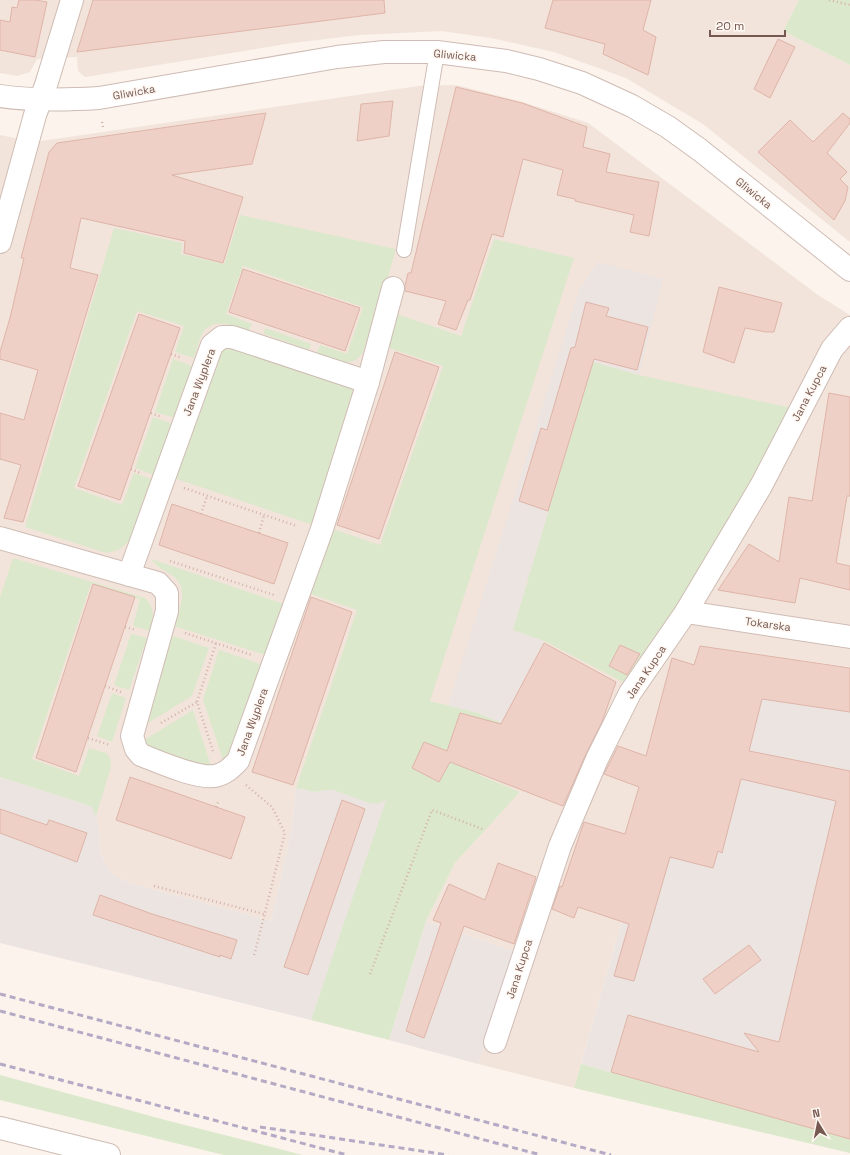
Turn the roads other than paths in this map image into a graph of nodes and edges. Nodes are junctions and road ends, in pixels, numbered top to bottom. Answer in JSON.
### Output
{"nodes":[{"id":1,"x":72,"y":0,"type":"edge"},
{"id":2,"x":437,"y":52,"type":"junction"},
{"id":3,"x":0,"y":96,"type":"edge"},
{"id":4,"x":40,"y":100,"type":"junction"},
{"id":5,"x":0,"y":242,"type":"edge"},
{"id":6,"x":404,"y":250,"type":"dead end"},
{"id":7,"x":850,"y":270,"type":"edge"},
{"id":8,"x":393,"y":288,"type":"dead end"},
{"id":9,"x":850,"y":328,"type":"edge"},
{"id":10,"x":368,"y":382,"type":"junction"},
{"id":11,"x":0,"y":538,"type":"edge"},
{"id":12,"x":129,"y":575,"type":"junction"},
{"id":13,"x":686,"y":612,"type":"junction"},
{"id":14,"x":850,"y":636,"type":"edge"},
{"id":15,"x":495,"y":1042,"type":"dead end"},
{"id":16,"x":0,"y":1128,"type":"edge"},
{"id":17,"x":109,"y":1155,"type":"edge"}],
"edges":[{"from":1,"to":4,"type":"street"},
{"from":2,"to":4,"type":"street","name":"Gliwicka"},
{"from":2,"to":6,"type":"lane"},
{"from":2,"to":7,"type":"street","name":"Gliwicka"},
{"from":3,"to":4,"type":"street","name":"Gliwicka"},
{"from":4,"to":5,"type":"street"},
{"from":8,"to":10,"type":"street","name":"Jana Wyplera"},
{"from":9,"to":13,"type":"street","name":"Jana Kupca"},
{"from":10,"to":12,"type":"street","name":"Jana Wyplera"},
{"from":10,"to":12,"type":"street","name":"Jana Wyplera"},
{"from":11,"to":12,"type":"street"},
{"from":13,"to":14,"type":"street","name":"Tokarska"},
{"from":13,"to":15,"type":"street","name":"Jana Kupca"},
{"from":16,"to":17,"type":"street"}]}
